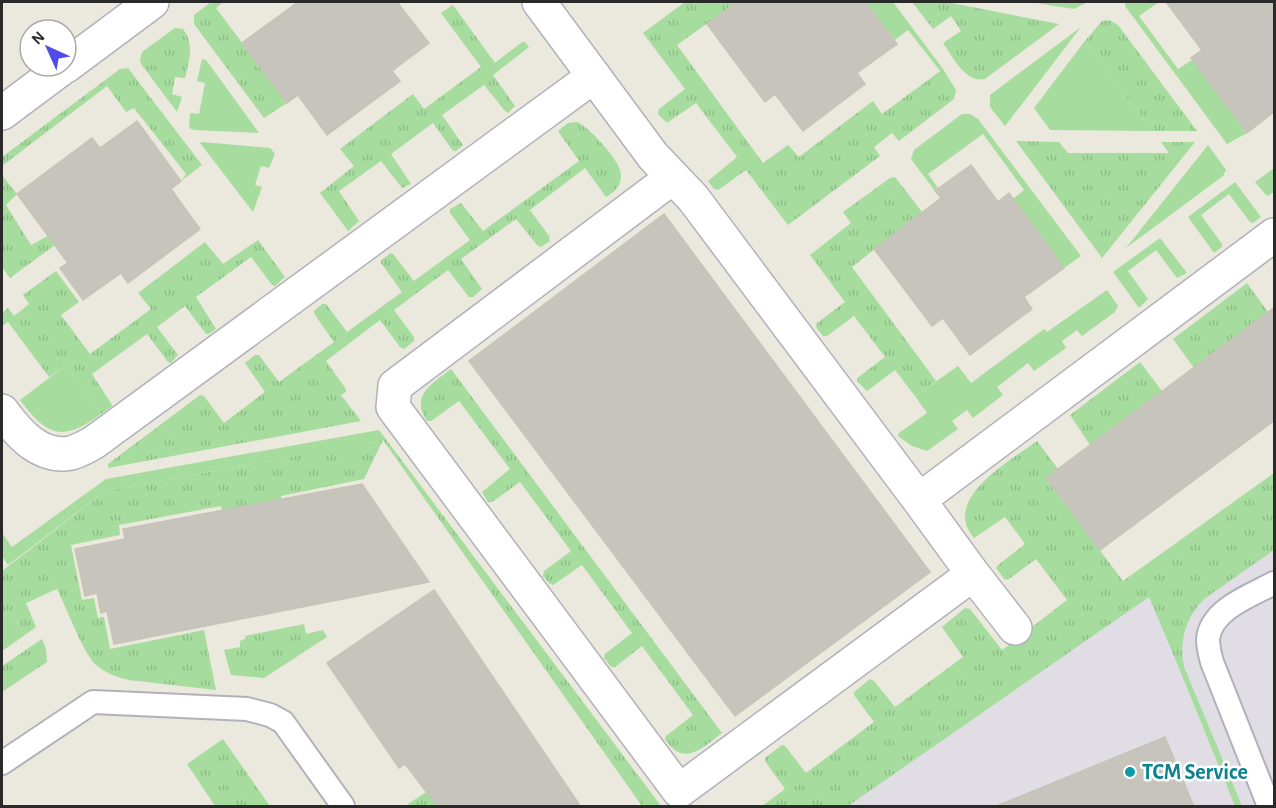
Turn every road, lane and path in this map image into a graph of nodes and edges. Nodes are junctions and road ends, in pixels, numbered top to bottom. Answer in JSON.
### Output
{"nodes":[{"id":1,"x":152,"y":2,"type":"edge"},
{"id":2,"x":539,"y":2,"type":"edge"},
{"id":3,"x":78,"y":57,"type":"edge"},
{"id":4,"x":594,"y":76,"type":"junction"},
{"id":5,"x":50,"y":78,"type":"edge"},
{"id":6,"x":2,"y":113,"type":"edge"},
{"id":7,"x":673,"y":177,"type":"junction"},
{"id":8,"x":1275,"y":235,"type":"edge"},
{"id":9,"x":2,"y":411,"type":"edge"},
{"id":10,"x":919,"y":500,"type":"junction"},
{"id":11,"x":973,"y":574,"type":"junction"},
{"id":12,"x":1275,"y":583,"type":"edge"},
{"id":13,"x":1014,"y":628,"type":"dead end"},
{"id":14,"x":2,"y":763,"type":"edge"},
{"id":15,"x":344,"y":807,"type":"edge"},
{"id":16,"x":1269,"y":807,"type":"edge"}],
"edges":[{"from":1,"to":3,"type":"street"},
{"from":2,"to":4,"type":"street"},
{"from":4,"to":7,"type":"street"},
{"from":4,"to":9,"type":"street"},
{"from":5,"to":6,"type":"street"},
{"from":7,"to":10,"type":"street"},
{"from":7,"to":11,"type":"street"},
{"from":8,"to":10,"type":"street"},
{"from":10,"to":11,"type":"street"},
{"from":11,"to":13,"type":"street"},
{"from":12,"to":16,"type":"lane"},
{"from":14,"to":15,"type":"lane"}]}
